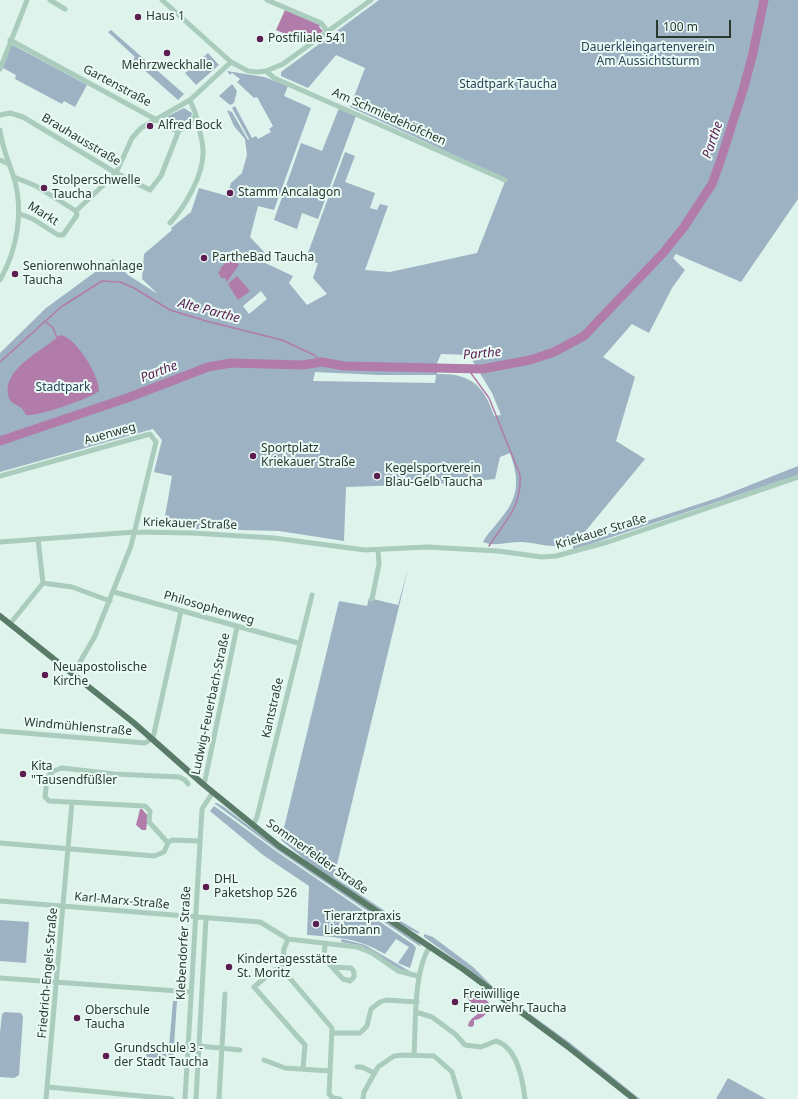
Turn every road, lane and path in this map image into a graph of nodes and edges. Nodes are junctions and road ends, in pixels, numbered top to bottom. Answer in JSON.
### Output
{"nodes":[{"id":1,"x":27,"y":0,"type":"edge"},
{"id":2,"x":50,"y":0,"type":"edge"},
{"id":3,"x":162,"y":0,"type":"edge"},
{"id":4,"x":267,"y":0,"type":"edge"},
{"id":5,"x":371,"y":0,"type":"edge"},
{"id":6,"x":276,"y":2,"type":"edge"},
{"id":7,"x":65,"y":9,"type":"dead end"},
{"id":8,"x":328,"y":32,"type":"junction"},
{"id":9,"x":10,"y":40,"type":"junction"},
{"id":10,"x":231,"y":62,"type":"junction"},
{"id":11,"x":0,"y":69,"type":"edge"},
{"id":12,"x":266,"y":71,"type":"junction"},
{"id":13,"x":190,"y":100,"type":"junction"},
{"id":14,"x":196,"y":115,"type":"junction"},
{"id":15,"x":0,"y":116,"type":"edge"},
{"id":16,"x":155,"y":118,"type":"junction"},
{"id":17,"x":0,"y":130,"type":"edge"},
{"id":18,"x":179,"y":130,"type":"junction"},
{"id":19,"x":1,"y":150,"type":"edge"},
{"id":20,"x":0,"y":160,"type":"edge"},
{"id":21,"x":8,"y":164,"type":"junction"},
{"id":22,"x":116,"y":173,"type":"junction"},
{"id":23,"x":14,"y":177,"type":"junction"},
{"id":24,"x":505,"y":180,"type":"dead end"},
{"id":25,"x":76,"y":211,"type":"junction"},
{"id":26,"x":20,"y":214,"type":"junction"},
{"id":27,"x":170,"y":223,"type":"dead end"},
{"id":28,"x":0,"y":280,"type":"edge"},
{"id":29,"x":0,"y":476,"type":"edge"},
{"id":30,"x":798,"y":477,"type":"edge"},
{"id":31,"x":135,"y":532,"type":"junction"},
{"id":32,"x":38,"y":539,"type":"junction"},
{"id":33,"x":0,"y":542,"type":"edge"},
{"id":34,"x":378,"y":550,"type":"junction"},
{"id":35,"x":43,"y":583,"type":"junction"},
{"id":36,"x":114,"y":592,"type":"junction"},
{"id":37,"x":312,"y":594,"type":"dead end"},
{"id":38,"x":372,"y":599,"type":"dead end"},
{"id":39,"x":110,"y":601,"type":"junction"},
{"id":40,"x":181,"y":611,"type":"junction"},
{"id":41,"x":0,"y":616,"type":"edge"},
{"id":42,"x":10,"y":624,"type":"junction"},
{"id":43,"x":237,"y":626,"type":"junction"},
{"id":44,"x":298,"y":643,"type":"junction"},
{"id":45,"x":74,"y":674,"type":"junction"},
{"id":46,"x":0,"y":731,"type":"edge"},
{"id":47,"x":153,"y":738,"type":"junction"},
{"id":48,"x":188,"y":784,"type":"dead end"},
{"id":49,"x":204,"y":785,"type":"junction"},
{"id":50,"x":213,"y":792,"type":"junction"},
{"id":51,"x":72,"y":802,"type":"junction"},
{"id":52,"x":253,"y":825,"type":"junction"},
{"id":53,"x":199,"y":841,"type":"junction"},
{"id":54,"x":0,"y":842,"type":"edge"},
{"id":55,"x":168,"y":843,"type":"junction"},
{"id":56,"x":68,"y":848,"type":"junction"},
{"id":57,"x":0,"y":901,"type":"edge"},
{"id":58,"x":63,"y":907,"type":"junction"},
{"id":59,"x":195,"y":917,"type":"junction"},
{"id":60,"x":206,"y":918,"type":"junction"},
{"id":61,"x":288,"y":939,"type":"junction"},
{"id":62,"x":325,"y":943,"type":"junction"},
{"id":63,"x":430,"y":946,"type":"junction"},
{"id":64,"x":332,"y":967,"type":"dead end"},
{"id":65,"x":282,"y":969,"type":"junction"},
{"id":66,"x":418,"y":976,"type":"junction"},
{"id":67,"x":0,"y":978,"type":"edge"},
{"id":68,"x":57,"y":982,"type":"junction"},
{"id":69,"x":191,"y":992,"type":"junction"},
{"id":70,"x":226,"y":994,"type":"dead end"},
{"id":71,"x":417,"y":1002,"type":"junction"},
{"id":72,"x":416,"y":1012,"type":"junction"},
{"id":73,"x":333,"y":1033,"type":"junction"},
{"id":74,"x":199,"y":1046,"type":"junction"},
{"id":75,"x":222,"y":1048,"type":"junction"},
{"id":76,"x":240,"y":1050,"type":"dead end"},
{"id":77,"x":414,"y":1055,"type":"junction"},
{"id":78,"x":264,"y":1060,"type":"dead end"},
{"id":79,"x":357,"y":1066,"type":"dead end"},
{"id":80,"x":303,"y":1069,"type":"junction"},
{"id":81,"x":330,"y":1070,"type":"junction"},
{"id":82,"x":374,"y":1073,"type":"junction"},
{"id":83,"x":48,"y":1087,"type":"junction"},
{"id":84,"x":46,"y":1099,"type":"edge"},
{"id":85,"x":172,"y":1099,"type":"edge"},
{"id":86,"x":185,"y":1099,"type":"edge"},
{"id":87,"x":196,"y":1099,"type":"edge"},
{"id":88,"x":219,"y":1099,"type":"edge"},
{"id":89,"x":340,"y":1099,"type":"edge"},
{"id":90,"x":363,"y":1099,"type":"edge"},
{"id":91,"x":460,"y":1099,"type":"edge"},
{"id":92,"x":525,"y":1099,"type":"edge"},
{"id":93,"x":634,"y":1099,"type":"edge"}],
"edges":[{"from":1,"to":9,"type":"street"},
{"from":2,"to":7,"type":"street"},
{"from":3,"to":10,"type":"street"},
{"from":4,"to":6,"type":"street"},
{"from":5,"to":8,"type":"street"},
{"from":6,"to":8,"type":"street"},
{"from":8,"to":12,"type":"street"},
{"from":9,"to":11,"type":"street"},
{"from":9,"to":16,"type":"street","name":"Gartenstraße"},
{"from":10,"to":12,"type":"street"},
{"from":10,"to":13,"type":"street"},
{"from":12,"to":24,"type":"street","name":"Am Schmiedehöfchen"},
{"from":13,"to":14,"type":"street"},
{"from":13,"to":16,"type":"street"},
{"from":14,"to":18,"type":"street"},
{"from":14,"to":27,"type":"street"},
{"from":15,"to":22,"type":"street","name":"Brauhausstraße"},
{"from":16,"to":18,"type":"street","name":"Gartenstraße"},
{"from":16,"to":22,"type":"street"},
{"from":17,"to":19,"type":"street","name":"Markt"},
{"from":18,"to":22,"type":"street","name":"Brauhausstraße"},
{"from":19,"to":21,"type":"street","name":"Markt"},
{"from":20,"to":21,"type":"street"},
{"from":21,"to":23,"type":"street","name":"Markt"},
{"from":22,"to":25,"type":"street"},
{"from":23,"to":25,"type":"street","name":"Markt"},
{"from":23,"to":26,"type":"street","name":"Markt"},
{"from":25,"to":26,"type":"street","name":"Markt"},
{"from":26,"to":28,"type":"street"},
{"from":29,"to":31,"type":"street","name":"Auenweg"},
{"from":30,"to":34,"type":"street","name":"Kriekauer Straße"},
{"from":31,"to":32,"type":"street","name":"Kriekauer Straße"},
{"from":31,"to":34,"type":"street","name":"Kriekauer Straße"},
{"from":31,"to":36,"type":"street"},
{"from":32,"to":33,"type":"street","name":"Kriekauer Straße"},
{"from":32,"to":35,"type":"street"},
{"from":34,"to":38,"type":"street"},
{"from":35,"to":39,"type":"street"},
{"from":35,"to":42,"type":"street"},
{"from":36,"to":39,"type":"street"},
{"from":36,"to":40,"type":"street","name":"Philosophenweg"},
{"from":37,"to":44,"type":"street","name":"Kantstraße"},
{"from":39,"to":45,"type":"street"},
{"from":40,"to":43,"type":"street","name":"Philosophenweg"},
{"from":40,"to":47,"type":"street"},
{"from":41,"to":42,"type":"main road","name":"Sommerfelder Straße"},
{"from":42,"to":45,"type":"main road","name":"Sommerfelder Straße"},
{"from":43,"to":44,"type":"street","name":"Philosophenweg"},
{"from":43,"to":49,"type":"street","name":"Ludwig-Feuerbach-Straße"},
{"from":44,"to":52,"type":"street","name":"Kantstraße"},
{"from":45,"to":47,"type":"main road","name":"Sommerfelder Straße"},
{"from":46,"to":47,"type":"street","name":"Windmühlenstraße"},
{"from":47,"to":49,"type":"main road","name":"Sommerfelder Straße"},
{"from":48,"to":51,"type":"street"},
{"from":49,"to":50,"type":"main road","name":"Sommerfelder Straße"},
{"from":50,"to":52,"type":"main road","name":"Sommerfelder Straße"},
{"from":50,"to":53,"type":"street","name":"Klebendorfer Straße"},
{"from":51,"to":55,"type":"street"},
{"from":51,"to":56,"type":"street","name":"Friedrich-Engels-Straße"},
{"from":52,"to":63,"type":"main road","name":"Sommerfelder Straße"},
{"from":53,"to":55,"type":"street"},
{"from":53,"to":59,"type":"street","name":"Klebendorfer Straße"},
{"from":54,"to":56,"type":"street"},
{"from":55,"to":56,"type":"street"},
{"from":56,"to":58,"type":"street","name":"Friedrich-Engels-Straße"},
{"from":57,"to":58,"type":"street","name":"Karl-Marx-Straße"},
{"from":58,"to":59,"type":"street","name":"Karl-Marx-Straße"},
{"from":58,"to":68,"type":"street","name":"Friedrich-Engels-Straße"},
{"from":59,"to":60,"type":"street","name":"Karl-Marx-Straße"},
{"from":59,"to":69,"type":"street","name":"Klebendorfer Straße"},
{"from":60,"to":61,"type":"street","name":"Karl-Marx-Straße"},
{"from":60,"to":74,"type":"street","name":"Klebendorfer Straße"},
{"from":61,"to":62,"type":"street"},
{"from":61,"to":65,"type":"street"},
{"from":62,"to":64,"type":"street"},
{"from":62,"to":66,"type":"street"},
{"from":63,"to":66,"type":"street"},
{"from":63,"to":93,"type":"main road","name":"Sommerfelder Straße"},
{"from":65,"to":73,"type":"street"},
{"from":65,"to":80,"type":"street"},
{"from":66,"to":71,"type":"street"},
{"from":67,"to":68,"type":"street"},
{"from":68,"to":69,"type":"street"},
{"from":68,"to":83,"type":"street","name":"Friedrich-Engels-Straße"},
{"from":69,"to":86,"type":"street","name":"Klebendorfer Straße"},
{"from":70,"to":75,"type":"street"},
{"from":71,"to":72,"type":"street"},
{"from":71,"to":73,"type":"street"},
{"from":72,"to":77,"type":"street"},
{"from":72,"to":92,"type":"street"},
{"from":73,"to":81,"type":"street"},
{"from":74,"to":75,"type":"street"},
{"from":74,"to":87,"type":"street","name":"Klebendorfer Straße"},
{"from":75,"to":76,"type":"street"},
{"from":75,"to":88,"type":"street"},
{"from":77,"to":82,"type":"street"},
{"from":77,"to":91,"type":"street"},
{"from":78,"to":80,"type":"street"},
{"from":79,"to":82,"type":"street"},
{"from":80,"to":81,"type":"street"},
{"from":81,"to":89,"type":"street"},
{"from":82,"to":90,"type":"street"},
{"from":83,"to":84,"type":"street","name":"Friedrich-Engels-Straße"},
{"from":83,"to":85,"type":"street"}]}
